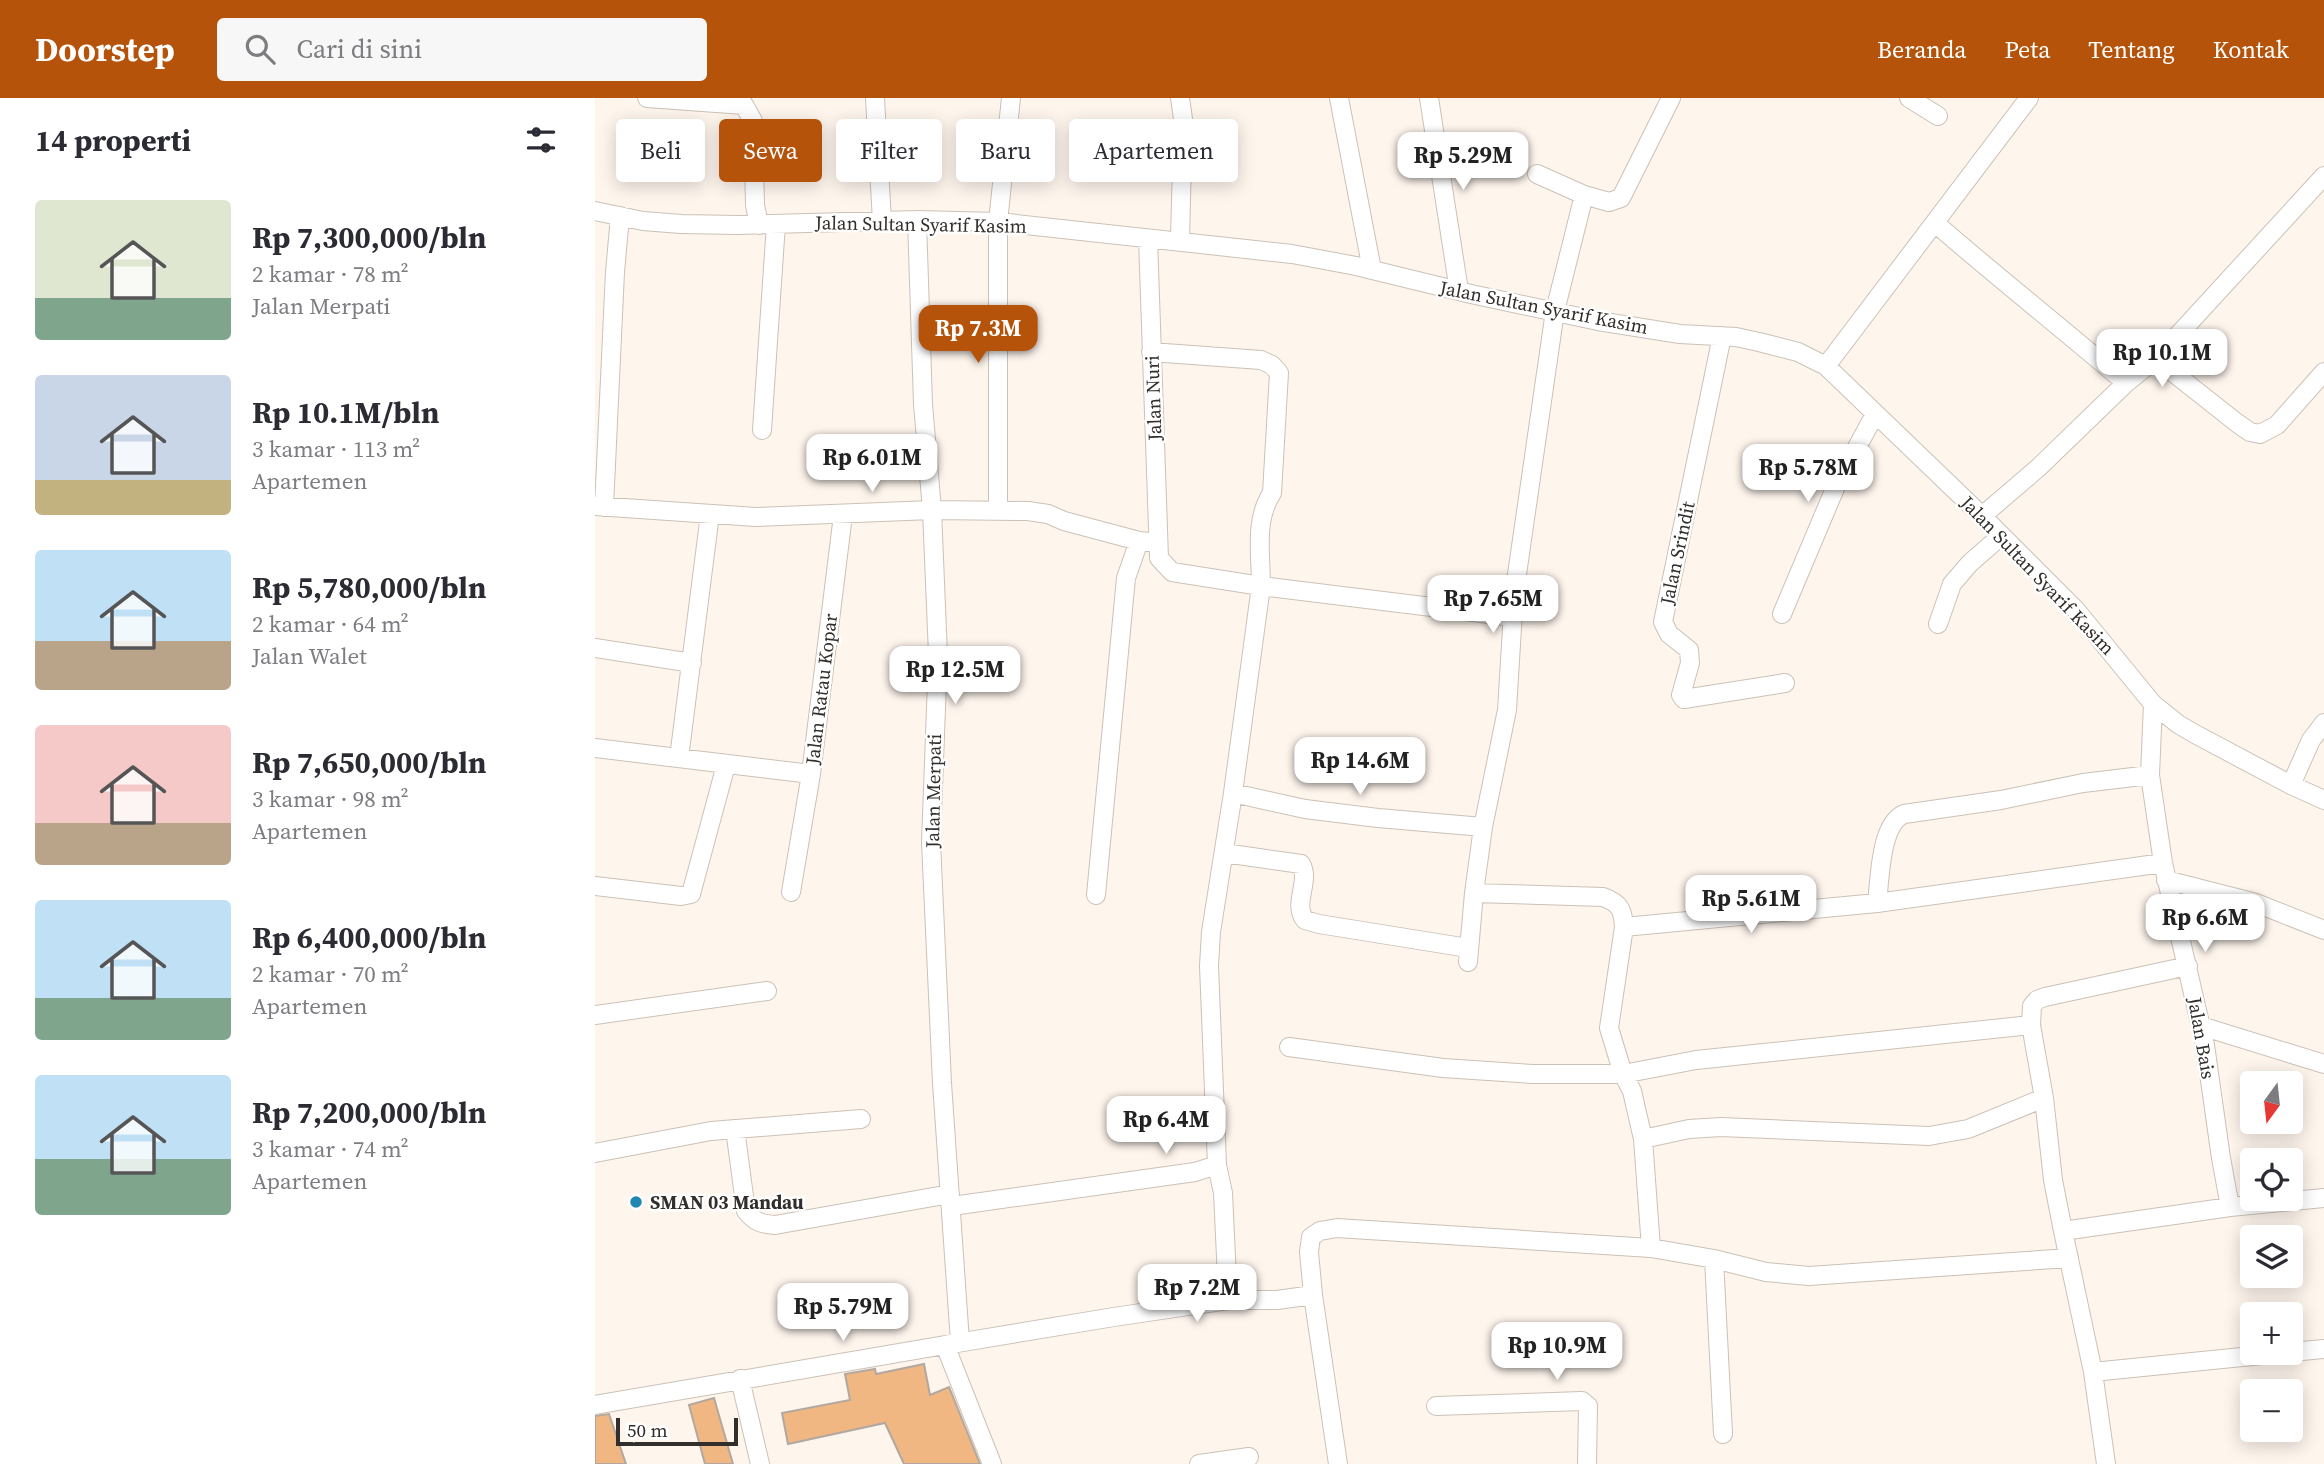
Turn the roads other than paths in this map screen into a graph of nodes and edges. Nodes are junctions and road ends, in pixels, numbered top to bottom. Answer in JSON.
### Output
{"nodes":[{"id":1,"x":647,"y":98,"type":"edge"},
{"id":2,"x":875,"y":98,"type":"edge"},
{"id":3,"x":1011,"y":98,"type":"edge"},
{"id":4,"x":1180,"y":98,"type":"edge"},
{"id":5,"x":1339,"y":98,"type":"edge"},
{"id":6,"x":1429,"y":98,"type":"edge"},
{"id":7,"x":1671,"y":98,"type":"edge"},
{"id":8,"x":1909,"y":98,"type":"edge"},
{"id":9,"x":2029,"y":98,"type":"edge"},
{"id":10,"x":1938,"y":116,"type":"dead end"},
{"id":11,"x":1537,"y":174,"type":"dead end"},
{"id":12,"x":2324,"y":176,"type":"edge"},
{"id":13,"x":1584,"y":195,"type":"junction"},
{"id":14,"x":595,"y":211,"type":"edge"},
{"id":15,"x":621,"y":216,"type":"junction"},
{"id":16,"x":917,"y":220,"type":"junction"},
{"id":17,"x":882,"y":221,"type":"junction"},
{"id":18,"x":998,"y":222,"type":"junction"},
{"id":19,"x":1934,"y":223,"type":"junction"},
{"id":20,"x":767,"y":224,"type":"junction"},
{"id":21,"x":1148,"y":239,"type":"junction"},
{"id":22,"x":1180,"y":241,"type":"junction"},
{"id":23,"x":1372,"y":270,"type":"junction"},
{"id":24,"x":1459,"y":291,"type":"junction"},
{"id":25,"x":1555,"y":311,"type":"junction"},
{"id":26,"x":1722,"y":336,"type":"junction"},
{"id":27,"x":1151,"y":352,"type":"junction"},
{"id":28,"x":2156,"y":359,"type":"junction"},
{"id":29,"x":1826,"y":366,"type":"junction"},
{"id":30,"x":2324,"y":372,"type":"edge"},
{"id":31,"x":2126,"y":383,"type":"junction"},
{"id":32,"x":1875,"y":414,"type":"junction"},
{"id":33,"x":762,"y":430,"type":"dead end"},
{"id":34,"x":600,"y":507,"type":"edge"},
{"id":35,"x":998,"y":509,"type":"junction"},
{"id":36,"x":932,"y":510,"type":"junction"},
{"id":37,"x":710,"y":514,"type":"junction"},
{"id":38,"x":843,"y":514,"type":"junction"},
{"id":39,"x":1982,"y":516,"type":"junction"},
{"id":40,"x":2001,"y":536,"type":"junction"},
{"id":41,"x":1139,"y":541,"type":"junction"},
{"id":42,"x":1159,"y":550,"type":"junction"},
{"id":43,"x":1261,"y":586,"type":"junction"},
{"id":44,"x":1782,"y":614,"type":"dead end"},
{"id":45,"x":1513,"y":617,"type":"junction"},
{"id":46,"x":1938,"y":624,"type":"dead end"},
{"id":47,"x":595,"y":648,"type":"edge"},
{"id":48,"x":692,"y":663,"type":"junction"},
{"id":49,"x":1785,"y":683,"type":"dead end"},
{"id":50,"x":2153,"y":704,"type":"junction"},
{"id":51,"x":2324,"y":723,"type":"edge"},
{"id":52,"x":595,"y":748,"type":"edge"},
{"id":53,"x":680,"y":758,"type":"junction"},
{"id":54,"x":726,"y":765,"type":"junction"},
{"id":55,"x":811,"y":774,"type":"junction"},
{"id":56,"x":2150,"y":775,"type":"junction"},
{"id":57,"x":2291,"y":785,"type":"junction"},
{"id":58,"x":1233,"y":793,"type":"junction"},
{"id":59,"x":2324,"y":800,"type":"edge"},
{"id":60,"x":1483,"y":827,"type":"junction"},
{"id":61,"x":1224,"y":853,"type":"junction"},
{"id":62,"x":2164,"y":871,"type":"junction"},
{"id":63,"x":595,"y":886,"type":"edge"},
{"id":64,"x":791,"y":892,"type":"dead end"},
{"id":65,"x":1474,"y":893,"type":"junction"},
{"id":66,"x":1096,"y":895,"type":"dead end"},
{"id":67,"x":1877,"y":903,"type":"junction"},
{"id":68,"x":1625,"y":927,"type":"junction"},
{"id":69,"x":2324,"y":930,"type":"edge"},
{"id":70,"x":2188,"y":966,"type":"junction"},
{"id":71,"x":767,"y":991,"type":"dead end"},
{"id":72,"x":595,"y":1015,"type":"edge"},
{"id":73,"x":2031,"y":1026,"type":"junction"},
{"id":74,"x":2201,"y":1026,"type":"junction"},
{"id":75,"x":1289,"y":1047,"type":"dead end"},
{"id":76,"x":2324,"y":1064,"type":"edge"},
{"id":77,"x":1623,"y":1074,"type":"junction"},
{"id":78,"x":2044,"y":1098,"type":"junction"},
{"id":79,"x":861,"y":1119,"type":"dead end"},
{"id":80,"x":734,"y":1129,"type":"junction"},
{"id":81,"x":1643,"y":1139,"type":"junction"},
{"id":82,"x":595,"y":1153,"type":"edge"},
{"id":83,"x":1217,"y":1165,"type":"junction"},
{"id":84,"x":2324,"y":1198,"type":"edge"},
{"id":85,"x":951,"y":1200,"type":"junction"},
{"id":86,"x":2231,"y":1207,"type":"junction"},
{"id":87,"x":2063,"y":1231,"type":"junction"},
{"id":88,"x":1651,"y":1248,"type":"junction"},
{"id":89,"x":2069,"y":1258,"type":"junction"},
{"id":90,"x":1714,"y":1259,"type":"junction"},
{"id":91,"x":1313,"y":1295,"type":"junction"},
{"id":92,"x":1228,"y":1300,"type":"junction"},
{"id":93,"x":953,"y":1344,"type":"junction"},
{"id":94,"x":2324,"y":1349,"type":"edge"},
{"id":95,"x":2303,"y":1351,"type":"edge"},
{"id":96,"x":2240,"y":1357,"type":"edge"},
{"id":97,"x":2092,"y":1372,"type":"junction"},
{"id":98,"x":740,"y":1379,"type":"junction"},
{"id":99,"x":595,"y":1405,"type":"edge"},
{"id":100,"x":1436,"y":1406,"type":"dead end"},
{"id":101,"x":1724,"y":1434,"type":"dead end"},
{"id":102,"x":1249,"y":1457,"type":"dead end"},
{"id":103,"x":761,"y":1464,"type":"edge"},
{"id":104,"x":992,"y":1464,"type":"edge"},
{"id":105,"x":1199,"y":1464,"type":"edge"},
{"id":106,"x":1338,"y":1464,"type":"edge"},
{"id":107,"x":1587,"y":1464,"type":"edge"},
{"id":108,"x":2106,"y":1464,"type":"edge"}],
"edges":[{"from":1,"to":20,"type":"street"},
{"from":2,"to":17,"type":"street"},
{"from":3,"to":18,"type":"street"},
{"from":4,"to":22,"type":"street"},
{"from":5,"to":23,"type":"street"},
{"from":6,"to":24,"type":"street"},
{"from":7,"to":13,"type":"street"},
{"from":8,"to":10,"type":"street"},
{"from":9,"to":19,"type":"street"},
{"from":11,"to":13,"type":"street"},
{"from":12,"to":28,"type":"street"},
{"from":13,"to":25,"type":"street"},
{"from":14,"to":15,"type":"street","name":"Jalan Sultan Syarif Kasim"},
{"from":15,"to":20,"type":"street","name":"Jalan Sultan Syarif Kasim"},
{"from":15,"to":34,"type":"street"},
{"from":16,"to":17,"type":"street","name":"Jalan Sultan Syarif Kasim"},
{"from":16,"to":18,"type":"street","name":"Jalan Sultan Syarif Kasim"},
{"from":16,"to":36,"type":"street","name":"Jalan Merpati"},
{"from":17,"to":20,"type":"street","name":"Jalan Sultan Syarif Kasim"},
{"from":18,"to":21,"type":"street","name":"Jalan Sultan Syarif Kasim"},
{"from":18,"to":35,"type":"street"},
{"from":19,"to":29,"type":"street"},
{"from":19,"to":31,"type":"street"},
{"from":20,"to":33,"type":"street"},
{"from":21,"to":22,"type":"street","name":"Jalan Sultan Syarif Kasim"},
{"from":21,"to":27,"type":"street","name":"Jalan Nuri"},
{"from":22,"to":23,"type":"street","name":"Jalan Sultan Syarif Kasim"},
{"from":23,"to":24,"type":"street","name":"Jalan Sultan Syarif Kasim"},
{"from":24,"to":25,"type":"street","name":"Jalan Sultan Syarif Kasim"},
{"from":25,"to":26,"type":"street","name":"Jalan Sultan Syarif Kasim"},
{"from":25,"to":45,"type":"street"},
{"from":26,"to":29,"type":"street","name":"Jalan Sultan Syarif Kasim"},
{"from":26,"to":49,"type":"street","name":"Jalan Srindit"},
{"from":27,"to":42,"type":"street","name":"Jalan Nuri"},
{"from":27,"to":43,"type":"street"},
{"from":28,"to":30,"type":"street"},
{"from":28,"to":31,"type":"street"},
{"from":29,"to":32,"type":"street","name":"Jalan Sultan Syarif Kasim"},
{"from":31,"to":39,"type":"street"},
{"from":32,"to":39,"type":"street","name":"Jalan Sultan Syarif Kasim"},
{"from":32,"to":44,"type":"street"},
{"from":34,"to":37,"type":"street"},
{"from":35,"to":36,"type":"street"},
{"from":35,"to":41,"type":"street"},
{"from":36,"to":38,"type":"street"},
{"from":36,"to":85,"type":"street","name":"Jalan Merpati"},
{"from":37,"to":38,"type":"street"},
{"from":37,"to":48,"type":"street"},
{"from":38,"to":55,"type":"street","name":"Jalan Ratau Kopar"},
{"from":39,"to":40,"type":"street","name":"Jalan Sultan Syarif Kasim"},
{"from":40,"to":46,"type":"street"},
{"from":40,"to":50,"type":"street","name":"Jalan Sultan Syarif Kasim"},
{"from":41,"to":42,"type":"street"},
{"from":41,"to":66,"type":"street"},
{"from":42,"to":43,"type":"street"},
{"from":43,"to":45,"type":"street"},
{"from":43,"to":58,"type":"street"},
{"from":45,"to":60,"type":"street"},
{"from":47,"to":48,"type":"street"},
{"from":48,"to":53,"type":"street"},
{"from":50,"to":56,"type":"street","name":"Jalan Bais"},
{"from":50,"to":57,"type":"street","name":"Jalan Sultan Syarif Kasim"},
{"from":51,"to":57,"type":"street"},
{"from":52,"to":53,"type":"street","name":"Jalan Ratau Kopar"},
{"from":53,"to":54,"type":"street","name":"Jalan Ratau Kopar"},
{"from":54,"to":55,"type":"street","name":"Jalan Ratau Kopar"},
{"from":54,"to":63,"type":"street"},
{"from":55,"to":64,"type":"street"},
{"from":56,"to":62,"type":"street","name":"Jalan Bais"},
{"from":56,"to":67,"type":"street"},
{"from":57,"to":59,"type":"street","name":"Jalan Sultan Syarif Kasim"},
{"from":58,"to":60,"type":"street"},
{"from":58,"to":61,"type":"street"},
{"from":60,"to":65,"type":"street"},
{"from":61,"to":65,"type":"street"},
{"from":61,"to":83,"type":"street"},
{"from":62,"to":67,"type":"street"},
{"from":62,"to":69,"type":"street"},
{"from":62,"to":70,"type":"street","name":"Jalan Bais"},
{"from":65,"to":68,"type":"street"},
{"from":67,"to":68,"type":"street"},
{"from":68,"to":77,"type":"street"},
{"from":70,"to":73,"type":"street"},
{"from":70,"to":74,"type":"street","name":"Jalan Bais"},
{"from":71,"to":72,"type":"street"},
{"from":73,"to":77,"type":"street"},
{"from":73,"to":78,"type":"street"},
{"from":74,"to":76,"type":"street"},
{"from":74,"to":86,"type":"street","name":"Jalan Bais"},
{"from":75,"to":77,"type":"street"},
{"from":77,"to":81,"type":"street"},
{"from":78,"to":81,"type":"street"},
{"from":78,"to":87,"type":"street"},
{"from":79,"to":80,"type":"street"},
{"from":80,"to":82,"type":"street"},
{"from":80,"to":85,"type":"street"},
{"from":81,"to":88,"type":"street"},
{"from":83,"to":85,"type":"street"},
{"from":83,"to":92,"type":"street"},
{"from":84,"to":86,"type":"street"},
{"from":85,"to":93,"type":"street","name":"Jalan Merpati"},
{"from":86,"to":87,"type":"street"},
{"from":87,"to":89,"type":"street"},
{"from":88,"to":90,"type":"street"},
{"from":88,"to":91,"type":"street"},
{"from":89,"to":90,"type":"street"},
{"from":89,"to":97,"type":"street"},
{"from":90,"to":101,"type":"street"},
{"from":91,"to":92,"type":"street"},
{"from":91,"to":106,"type":"street"},
{"from":92,"to":93,"type":"street"},
{"from":93,"to":98,"type":"street"},
{"from":93,"to":104,"type":"street","name":"Jalan Merpati"},
{"from":94,"to":95,"type":"street"},
{"from":96,"to":97,"type":"street"},
{"from":97,"to":108,"type":"street"},
{"from":98,"to":99,"type":"street"},
{"from":98,"to":103,"type":"street"},
{"from":100,"to":107,"type":"street"},
{"from":102,"to":105,"type":"street"}]}
